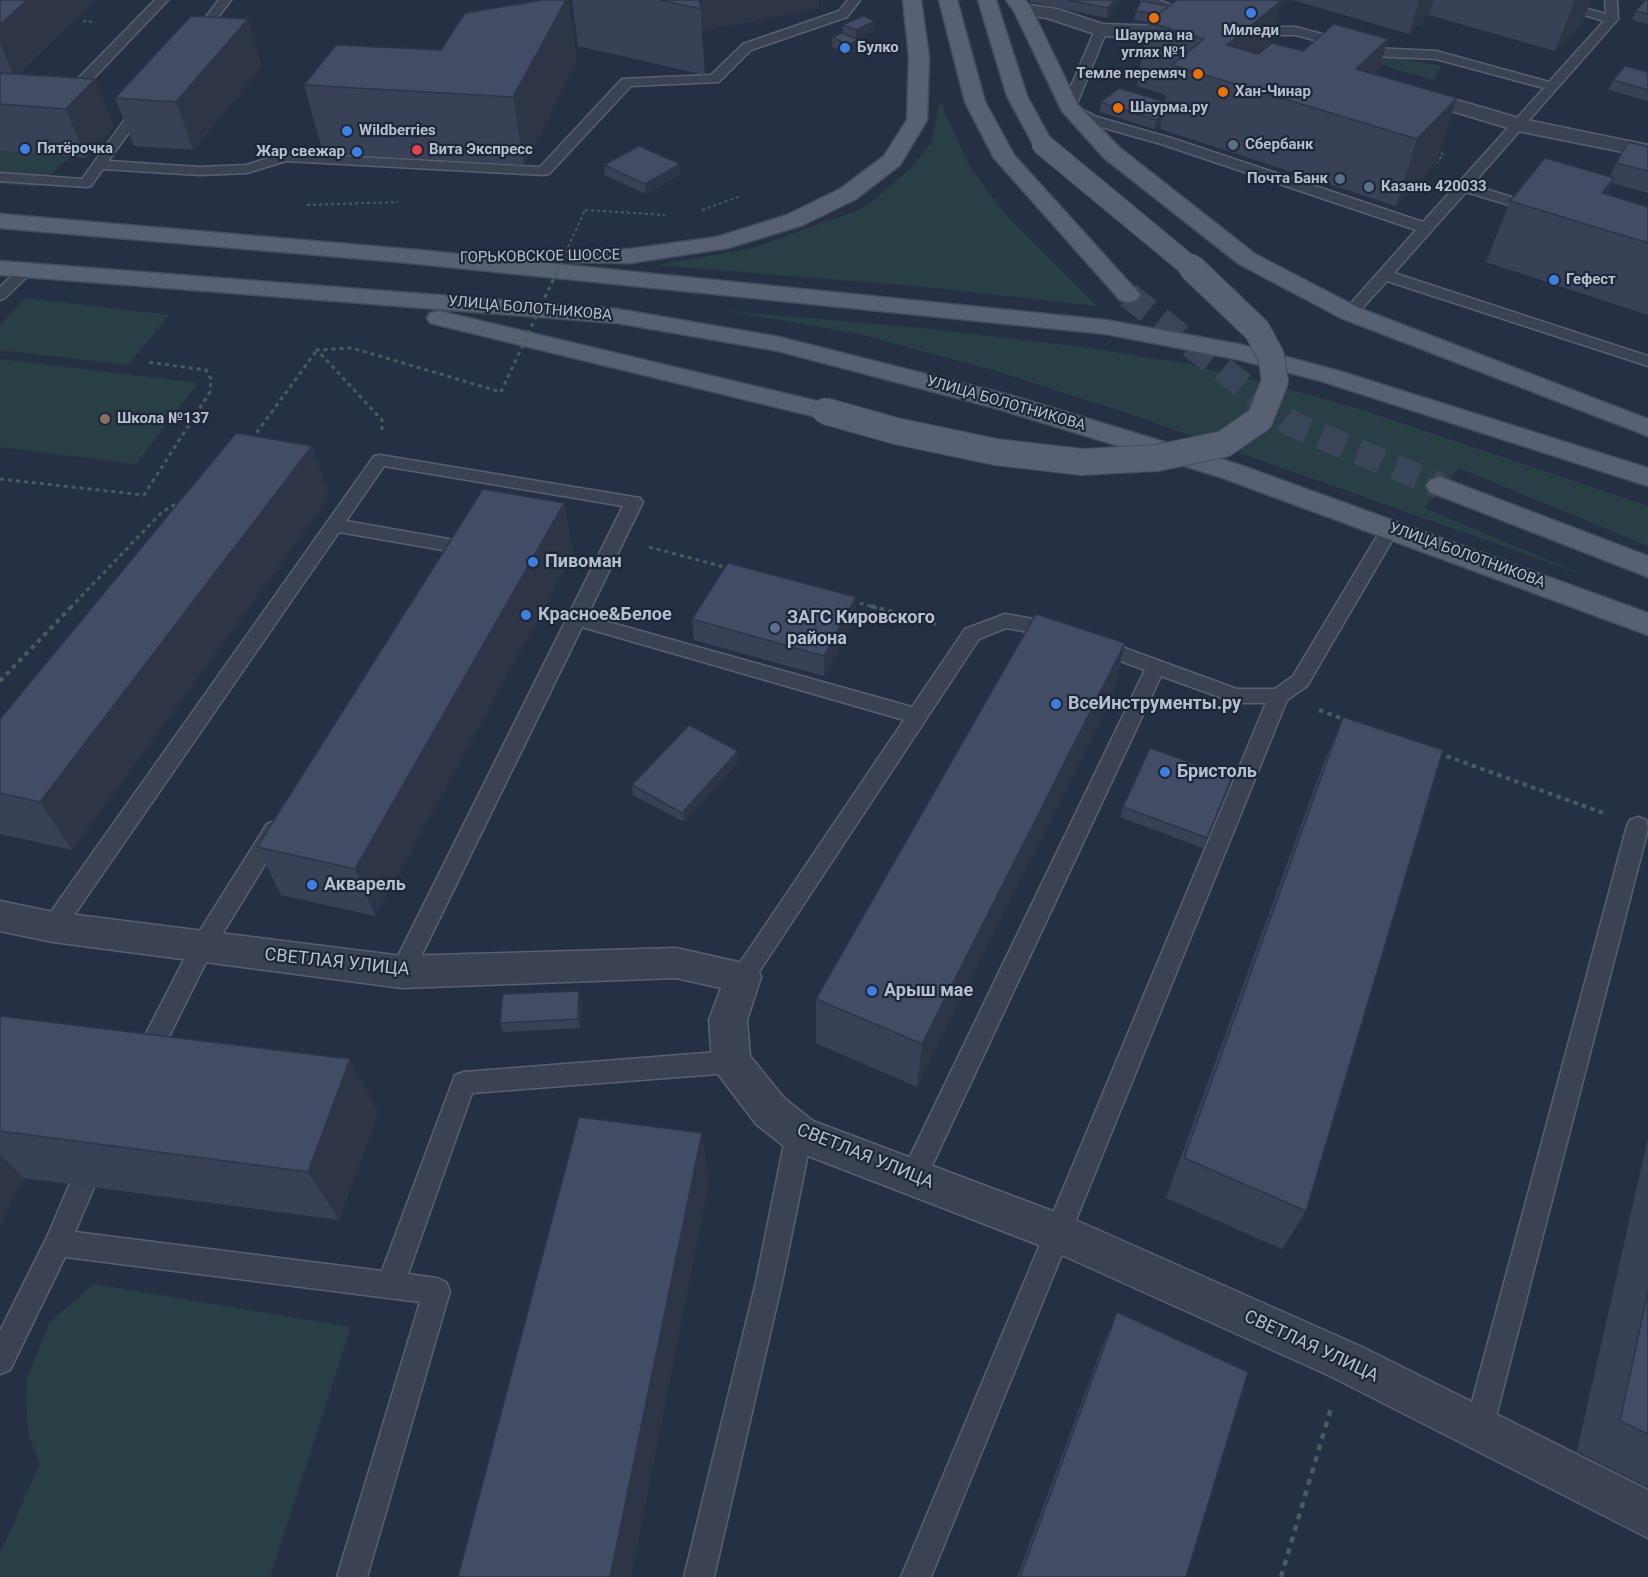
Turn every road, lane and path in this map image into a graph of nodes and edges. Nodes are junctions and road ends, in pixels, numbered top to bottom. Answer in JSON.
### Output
{"nodes":[{"id":1,"x":162,"y":0,"type":"edge"},
{"id":2,"x":225,"y":0,"type":"edge"},
{"id":3,"x":854,"y":0,"type":"edge"},
{"id":4,"x":912,"y":0,"type":"edge"},
{"id":5,"x":948,"y":0,"type":"edge"},
{"id":6,"x":987,"y":0,"type":"edge"},
{"id":7,"x":1147,"y":0,"type":"edge"},
{"id":8,"x":1540,"y":0,"type":"edge"},
{"id":9,"x":1611,"y":0,"type":"edge"},
{"id":10,"x":1019,"y":5,"type":"edge"},
{"id":11,"x":1194,"y":15,"type":"edge"},
{"id":12,"x":1612,"y":19,"type":"junction"},
{"id":13,"x":1101,"y":30,"type":"junction"},
{"id":14,"x":1236,"y":36,"type":"joint"},
{"id":15,"x":1211,"y":38,"type":"edge"},
{"id":16,"x":1256,"y":50,"type":"edge"},
{"id":17,"x":182,"y":54,"type":"edge"},
{"id":18,"x":1551,"y":86,"type":"junction"},
{"id":19,"x":1391,"y":87,"type":"edge"},
{"id":20,"x":154,"y":90,"type":"edge"},
{"id":21,"x":1069,"y":107,"type":"junction"},
{"id":22,"x":52,"y":112,"type":"edge"},
{"id":23,"x":1518,"y":125,"type":"junction"},
{"id":24,"x":1648,"y":151,"type":"edge"},
{"id":25,"x":98,"y":165,"type":"junction"},
{"id":26,"x":0,"y":177,"type":"edge"},
{"id":27,"x":1465,"y":187,"type":"junction"},
{"id":28,"x":741,"y":196,"type":"dead end"},
{"id":29,"x":398,"y":201,"type":"dead end"},
{"id":30,"x":307,"y":205,"type":"dead end"},
{"id":31,"x":696,"y":212,"type":"dead end"},
{"id":32,"x":1551,"y":213,"type":"edge"},
{"id":33,"x":674,"y":216,"type":"dead end"},
{"id":34,"x":0,"y":221,"type":"edge"},
{"id":35,"x":1426,"y":228,"type":"junction"},
{"id":36,"x":408,"y":258,"type":"junction"},
{"id":37,"x":0,"y":268,"type":"edge"},
{"id":38,"x":26,"y":270,"type":"junction"},
{"id":39,"x":1384,"y":275,"type":"junction"},
{"id":40,"x":338,"y":293,"type":"junction"},
{"id":41,"x":0,"y":295,"type":"edge"},
{"id":42,"x":1128,"y":295,"type":"tunnel mouth"},
{"id":43,"x":1350,"y":313,"type":"junction"},
{"id":44,"x":317,"y":350,"type":"junction"},
{"id":45,"x":1648,"y":361,"type":"edge"},
{"id":46,"x":147,"y":362,"type":"dead end"},
{"id":47,"x":1648,"y":428,"type":"edge"},
{"id":48,"x":247,"y":445,"type":"edge"},
{"id":49,"x":380,"y":460,"type":"junction"},
{"id":50,"x":1648,"y":477,"type":"edge"},
{"id":51,"x":0,"y":479,"type":"edge"},
{"id":52,"x":496,"y":479,"type":"junction"},
{"id":53,"x":1440,"y":486,"type":"tunnel mouth"},
{"id":54,"x":190,"y":495,"type":"edge"},
{"id":55,"x":484,"y":498,"type":"edge"},
{"id":56,"x":334,"y":525,"type":"junction"},
{"id":57,"x":466,"y":527,"type":"edge"},
{"id":58,"x":1391,"y":527,"type":"junction"},
{"id":59,"x":616,"y":538,"type":"junction"},
{"id":60,"x":454,"y":546,"type":"junction"},
{"id":61,"x":442,"y":566,"type":"edge"},
{"id":62,"x":1648,"y":567,"type":"edge"},
{"id":63,"x":731,"y":569,"type":"edge"},
{"id":64,"x":846,"y":600,"type":"edge"},
{"id":65,"x":576,"y":619,"type":"junction"},
{"id":66,"x":1648,"y":624,"type":"edge"},
{"id":67,"x":972,"y":634,"type":"junction"},
{"id":68,"x":1156,"y":667,"type":"junction"},
{"id":69,"x":0,"y":681,"type":"edge"},
{"id":70,"x":1279,"y":696,"type":"junction"},
{"id":71,"x":917,"y":716,"type":"junction"},
{"id":72,"x":1358,"y":724,"type":"edge"},
{"id":73,"x":1436,"y":753,"type":"edge"},
{"id":74,"x":284,"y":816,"type":"edge"},
{"id":75,"x":1638,"y":826,"type":"joint"},
{"id":76,"x":0,"y":916,"type":"edge"},
{"id":77,"x":53,"y":927,"type":"junction"},
{"id":78,"x":202,"y":947,"type":"junction"},
{"id":79,"x":402,"y":972,"type":"junction"},
{"id":80,"x":743,"y":977,"type":"junction"},
{"id":81,"x":731,"y":1062,"type":"junction"},
{"id":82,"x":133,"y":1081,"type":"edge"},
{"id":83,"x":799,"y":1134,"type":"junction"},
{"id":84,"x":913,"y":1178,"type":"junction"},
{"id":85,"x":82,"y":1185,"type":"edge"},
{"id":86,"x":1056,"y":1232,"type":"junction"},
{"id":87,"x":58,"y":1242,"type":"junction"},
{"id":88,"x":390,"y":1286,"type":"junction"},
{"id":89,"x":0,"y":1360,"type":"edge"},
{"id":90,"x":1345,"y":1361,"type":"junction"},
{"id":91,"x":1479,"y":1428,"type":"junction"},
{"id":92,"x":1648,"y":1515,"type":"edge"},
{"id":93,"x":352,"y":1577,"type":"edge"},
{"id":94,"x":699,"y":1577,"type":"edge"},
{"id":95,"x":916,"y":1577,"type":"edge"},
{"id":96,"x":1281,"y":1577,"type":"edge"}],
"edges":[{"from":1,"to":22,"type":"lane"},
{"from":2,"to":17,"type":"lane"},
{"from":3,"to":25,"type":"lane"},
{"from":4,"to":36,"type":"main road","name":"ГОРЬКОВСКОЕ ШОССЕ"},
{"from":5,"to":42,"type":"main road"},
{"from":6,"to":40,"type":"main road","bridge":true},
{"from":7,"to":11,"type":"lane"},
{"from":8,"to":12,"type":"lane"},
{"from":9,"to":12,"type":"lane"},
{"from":10,"to":13,"type":"street"},
{"from":10,"to":21,"type":"main road"},
{"from":12,"to":18,"type":"lane"},
{"from":13,"to":15,"type":"street"},
{"from":13,"to":21,"type":"lane"},
{"from":14,"to":16,"type":"street"},
{"from":14,"to":18,"type":"lane"},
{"from":18,"to":23,"type":"lane"},
{"from":19,"to":23,"type":"street"},
{"from":20,"to":25,"type":"lane"},
{"from":21,"to":35,"type":"lane"},
{"from":21,"to":43,"type":"main road"},
{"from":23,"to":24,"type":"street"},
{"from":23,"to":27,"type":"lane"},
{"from":25,"to":26,"type":"lane"},
{"from":27,"to":32,"type":"lane"},
{"from":27,"to":35,"type":"lane"},
{"from":28,"to":31,"type":"path"},
{"from":29,"to":30,"type":"path"},
{"from":33,"to":44,"type":"path","bridge":true},
{"from":34,"to":36,"type":"main road","name":"ГОРЬКОВСКОЕ ШОССЕ"},
{"from":35,"to":39,"type":"lane"},
{"from":36,"to":50,"type":"main road"},
{"from":37,"to":38,"type":"main road"},
{"from":38,"to":40,"type":"main road"},
{"from":38,"to":41,"type":"lane"},
{"from":39,"to":43,"type":"lane"},
{"from":39,"to":45,"type":"lane"},
{"from":40,"to":58,"type":"main road","name":"УЛИЦА БОЛОТНИКОВА"},
{"from":43,"to":47,"type":"main road"},
{"from":44,"to":48,"type":"path"},
{"from":44,"to":49,"type":"path"},
{"from":46,"to":51,"type":"path"},
{"from":49,"to":52,"type":"lane"},
{"from":49,"to":56,"type":"lane"},
{"from":52,"to":55,"type":"lane"},
{"from":52,"to":59,"type":"lane"},
{"from":53,"to":62,"type":"main road"},
{"from":54,"to":69,"type":"path"},
{"from":56,"to":60,"type":"lane"},
{"from":56,"to":77,"type":"lane"},
{"from":57,"to":60,"type":"lane"},
{"from":58,"to":66,"type":"main road","name":"УЛИЦА БОЛОТНИКОВА"},
{"from":58,"to":70,"type":"lane"},
{"from":59,"to":63,"type":"path"},
{"from":59,"to":65,"type":"lane"},
{"from":60,"to":61,"type":"lane"},
{"from":64,"to":67,"type":"path"},
{"from":65,"to":71,"type":"lane"},
{"from":65,"to":79,"type":"lane"},
{"from":67,"to":68,"type":"lane"},
{"from":67,"to":71,"type":"lane"},
{"from":68,"to":70,"type":"lane"},
{"from":68,"to":84,"type":"lane"},
{"from":70,"to":72,"type":"path"},
{"from":70,"to":86,"type":"lane"},
{"from":71,"to":80,"type":"lane"},
{"from":73,"to":75,"type":"path"},
{"from":74,"to":78,"type":"lane"},
{"from":75,"to":91,"type":"lane"},
{"from":76,"to":77,"type":"street","name":"СВЕТЛАЯ УЛИЦА"},
{"from":77,"to":78,"type":"street","name":"СВЕТЛАЯ УЛИЦА"},
{"from":78,"to":79,"type":"street","name":"СВЕТЛАЯ УЛИЦА"},
{"from":78,"to":82,"type":"lane"},
{"from":79,"to":80,"type":"street","name":"СВЕТЛАЯ УЛИЦА"},
{"from":80,"to":81,"type":"street"},
{"from":81,"to":83,"type":"street","name":"СВЕТЛАЯ УЛИЦА"},
{"from":81,"to":88,"type":"lane"},
{"from":83,"to":84,"type":"street","name":"СВЕТЛАЯ УЛИЦА"},
{"from":83,"to":94,"type":"lane"},
{"from":84,"to":86,"type":"street","name":"СВЕТЛАЯ УЛИЦА"},
{"from":85,"to":87,"type":"lane"},
{"from":86,"to":90,"type":"street","name":"СВЕТЛАЯ УЛИЦА"},
{"from":86,"to":95,"type":"lane"},
{"from":87,"to":88,"type":"lane"},
{"from":87,"to":89,"type":"lane"},
{"from":88,"to":93,"type":"lane"},
{"from":90,"to":91,"type":"street","name":"СВЕТЛАЯ УЛИЦА"},
{"from":90,"to":96,"type":"path"},
{"from":91,"to":92,"type":"street","name":"СВЕТЛАЯ УЛИЦА"}]}
